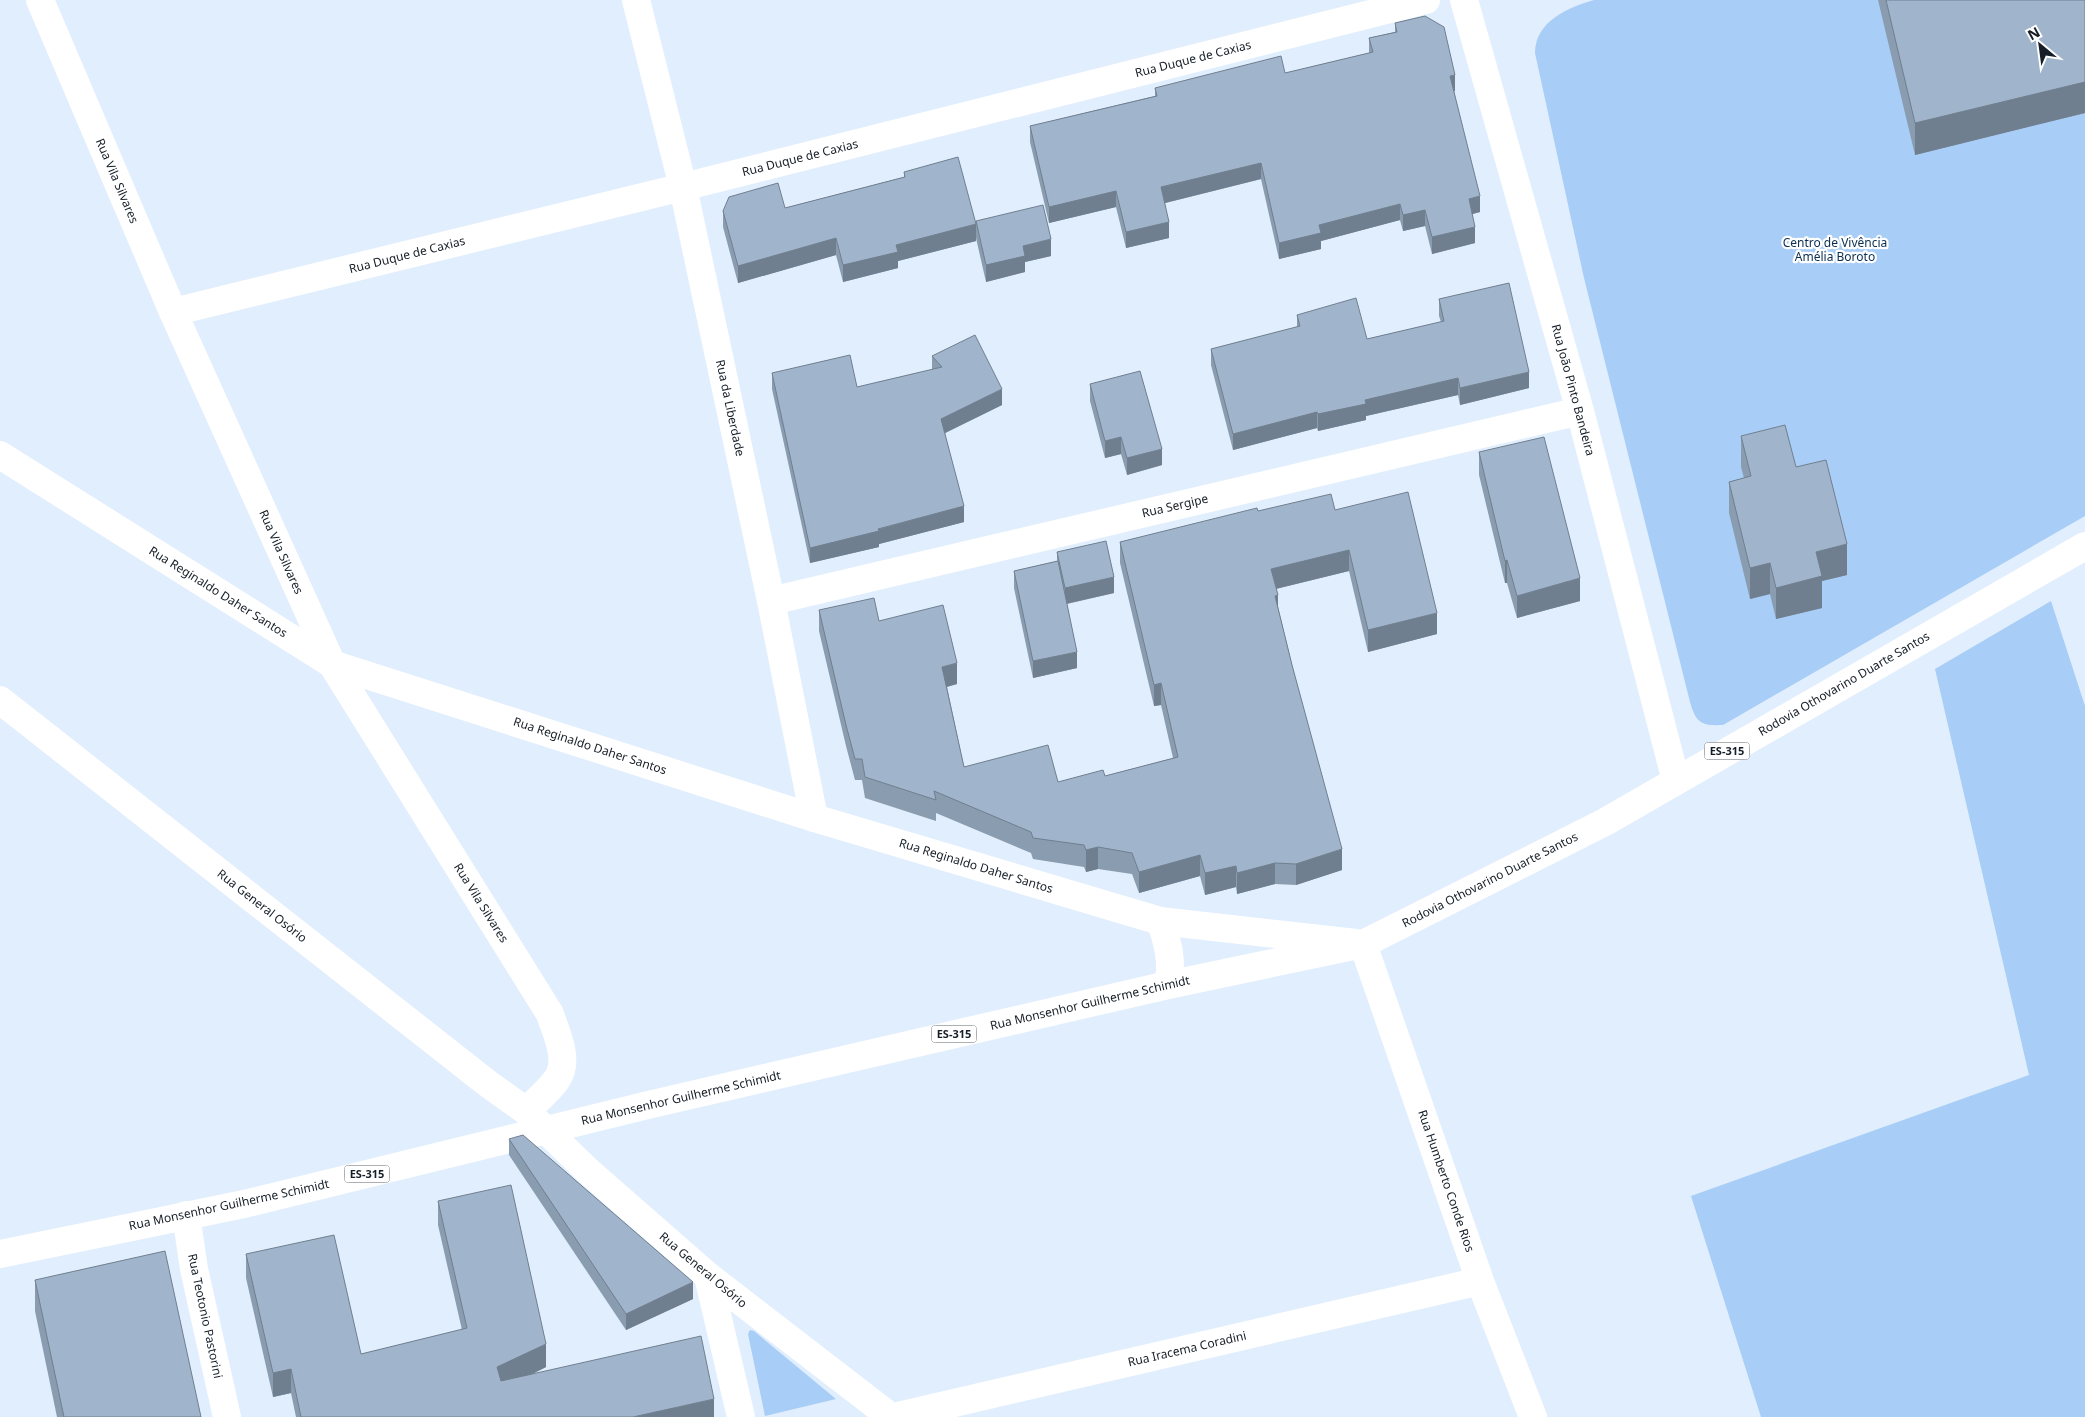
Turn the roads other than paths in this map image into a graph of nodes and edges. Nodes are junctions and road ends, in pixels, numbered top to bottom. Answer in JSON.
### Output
{"nodes":[{"id":1,"x":40,"y":0,"type":"edge"},
{"id":2,"x":636,"y":0,"type":"edge"},
{"id":3,"x":1426,"y":0,"type":"edge"},
{"id":4,"x":1464,"y":0,"type":"edge"},
{"id":5,"x":683,"y":187,"type":"junction"},
{"id":6,"x":173,"y":312,"type":"junction"},
{"id":7,"x":1580,"y":412,"type":"junction"},
{"id":8,"x":0,"y":455,"type":"edge"},
{"id":9,"x":2085,"y":546,"type":"edge"},
{"id":10,"x":771,"y":602,"type":"junction"},
{"id":11,"x":332,"y":664,"type":"junction"},
{"id":12,"x":0,"y":700,"type":"edge"},
{"id":13,"x":1676,"y":781,"type":"junction"},
{"id":14,"x":814,"y":818,"type":"junction"},
{"id":15,"x":1160,"y":921,"type":"junction"},
{"id":16,"x":1363,"y":944,"type":"junction"},
{"id":17,"x":1168,"y":985,"type":"junction"},
{"id":18,"x":526,"y":1111,"type":"junction"},
{"id":19,"x":547,"y":1130,"type":"junction"},
{"id":20,"x":186,"y":1215,"type":"junction"},
{"id":21,"x":0,"y":1254,"type":"edge"},
{"id":22,"x":708,"y":1276,"type":"junction"},
{"id":23,"x":1480,"y":1281,"type":"junction"},
{"id":24,"x":227,"y":1417,"type":"edge"},
{"id":25,"x":740,"y":1417,"type":"edge"},
{"id":26,"x":892,"y":1417,"type":"edge"},
{"id":27,"x":1533,"y":1417,"type":"edge"}],
"edges":[{"from":1,"to":6,"type":"street","name":"Rua Vila Silvares"},
{"from":2,"to":5,"type":"street","name":"Rua da Liberdade"},
{"from":3,"to":5,"type":"street","name":"Rua Duque de Caxias"},
{"from":4,"to":7,"type":"street","name":"Rua João Pinto Bandeira"},
{"from":5,"to":6,"type":"street","name":"Rua Duque de Caxias"},
{"from":5,"to":10,"type":"street","name":"Rua da Liberdade"},
{"from":6,"to":11,"type":"street","name":"Rua Vila Silvares"},
{"from":7,"to":10,"type":"street","name":"Rua Sergipe"},
{"from":7,"to":13,"type":"street","name":"Rua João Pinto Bandeira"},
{"from":8,"to":11,"type":"street","name":"Rua Reginaldo Daher Santos"},
{"from":9,"to":13,"type":"street","name":"Rodovia Othovarino Duarte Santos","number":"ES-315"},
{"from":10,"to":14,"type":"street","name":"Rua da Liberdade"},
{"from":11,"to":14,"type":"street","name":"Rua Reginaldo Daher Santos"},
{"from":11,"to":18,"type":"street","name":"Rua Vila Silvares"},
{"from":12,"to":18,"type":"street","name":"Rua General Osório"},
{"from":13,"to":16,"type":"street","name":"Rodovia Othovarino Duarte Santos","number":"ES-315"},
{"from":14,"to":15,"type":"street","name":"Rua Reginaldo Daher Santos"},
{"from":15,"to":16,"type":"street","name":"Rua Reginaldo Daher Santos"},
{"from":15,"to":17,"type":"street"},
{"from":16,"to":17,"type":"street","name":"Rua Monsenhor Guilherme Schimidt","number":"ES-315"},
{"from":16,"to":23,"type":"street","name":"Rua Humberto Conde Rios"},
{"from":17,"to":19,"type":"street","name":"Rua Monsenhor Guilherme Schimidt","number":"ES-315"},
{"from":18,"to":19,"type":"street","name":"Rua General Osório"},
{"from":19,"to":20,"type":"street","name":"Rua Monsenhor Guilherme Schimidt","number":"ES-315"},
{"from":19,"to":22,"type":"street","name":"Rua General Osório"},
{"from":20,"to":21,"type":"street","name":"Rua Monsenhor Guilherme Schimidt","number":"ES-315"},
{"from":20,"to":24,"type":"street","name":"Rua Teotonio Pastorini"},
{"from":22,"to":25,"type":"street"},
{"from":22,"to":26,"type":"street","name":"Rua General Osório"},
{"from":23,"to":26,"type":"street","name":"Rua Iracema Coradini"},
{"from":23,"to":27,"type":"street","name":"Rua Humberto Conde Rios"}]}
